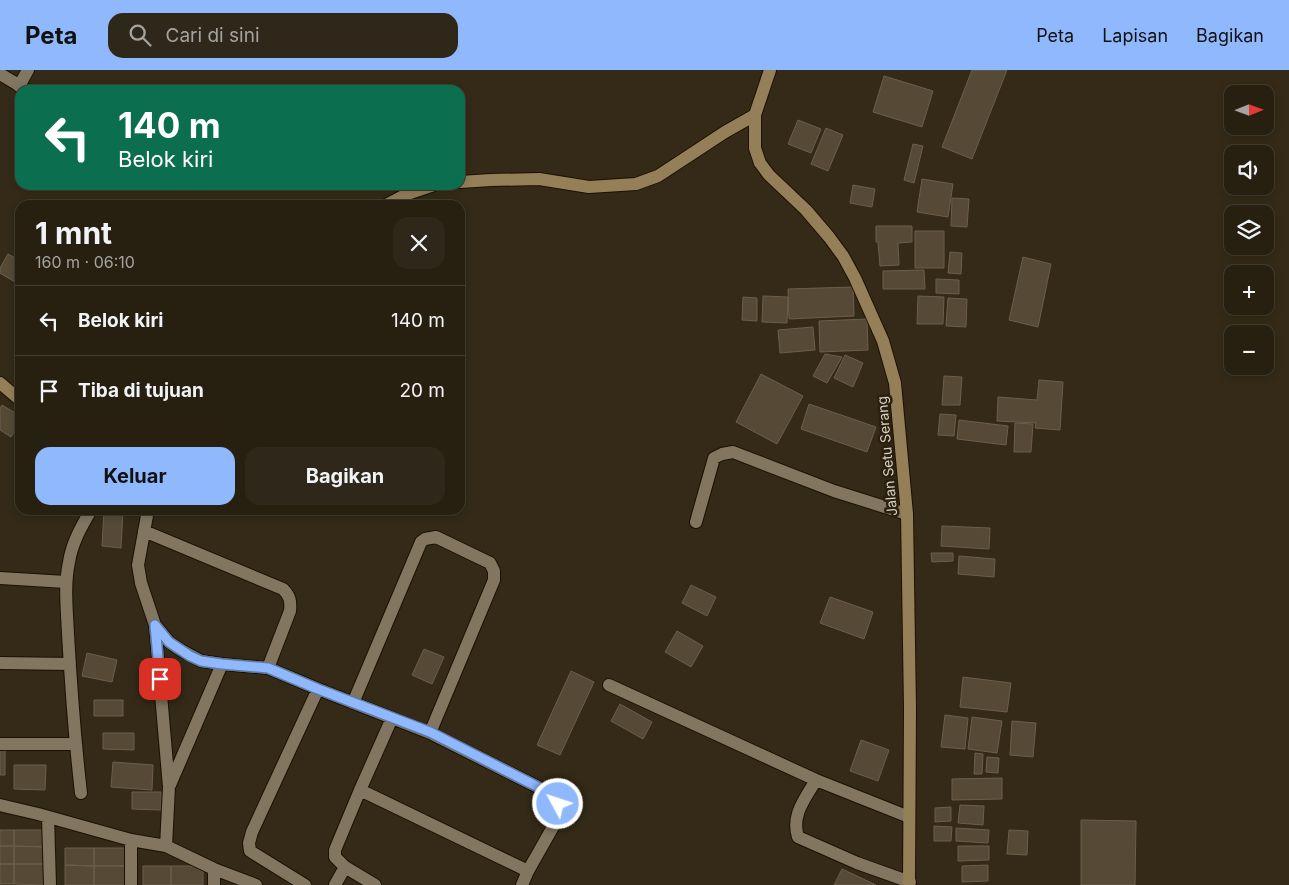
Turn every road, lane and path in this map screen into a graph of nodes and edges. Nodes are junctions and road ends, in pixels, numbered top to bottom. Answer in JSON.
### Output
{"nodes":[{"id":1,"x":28,"y":70,"type":"edge"},
{"id":2,"x":770,"y":70,"type":"edge"},
{"id":3,"x":0,"y":74,"type":"edge"},
{"id":4,"x":18,"y":85,"type":"edge"},
{"id":5,"x":24,"y":85,"type":"edge"},
{"id":6,"x":755,"y":116,"type":"junction"},
{"id":7,"x":465,"y":182,"type":"edge"},
{"id":8,"x":419,"y":190,"type":"edge"},
{"id":9,"x":396,"y":200,"type":"edge"},
{"id":10,"x":0,"y":383,"type":"edge"},
{"id":11,"x":15,"y":396,"type":"edge"},
{"id":12,"x":907,"y":514,"type":"junction"},
{"id":13,"x":88,"y":515,"type":"edge"},
{"id":14,"x":147,"y":515,"type":"edge"},
{"id":15,"x":696,"y":522,"type":"dead end"},
{"id":16,"x":144,"y":530,"type":"junction"},
{"id":17,"x":0,"y":578,"type":"edge"},
{"id":18,"x":66,"y":582,"type":"junction"},
{"id":19,"x":155,"y":625,"type":"junction"},
{"id":20,"x":0,"y":663,"type":"edge"},
{"id":21,"x":70,"y":664,"type":"junction"},
{"id":22,"x":222,"y":664,"type":"junction"},
{"id":23,"x":268,"y":668,"type":"junction"},
{"id":24,"x":609,"y":685,"type":"dead end"},
{"id":25,"x":318,"y":689,"type":"junction"},
{"id":26,"x":353,"y":703,"type":"junction"},
{"id":27,"x":392,"y":718,"type":"junction"},
{"id":28,"x":430,"y":732,"type":"junction"},
{"id":29,"x":0,"y":744,"type":"edge"},
{"id":30,"x":76,"y":744,"type":"junction"},
{"id":31,"x":816,"y":780,"type":"junction"},
{"id":32,"x":169,"y":787,"type":"junction"},
{"id":33,"x":360,"y":790,"type":"junction"},
{"id":34,"x":81,"y":794,"type":"dead end"},
{"id":35,"x":0,"y":805,"type":"edge"},
{"id":36,"x":909,"y":817,"type":"junction"},
{"id":37,"x":48,"y":818,"type":"junction"},
{"id":38,"x":131,"y":840,"type":"junction"},
{"id":39,"x":166,"y":846,"type":"junction"},
{"id":40,"x":345,"y":867,"type":"junction"},
{"id":41,"x":214,"y":869,"type":"junction"},
{"id":42,"x":528,"y":871,"type":"junction"},
{"id":43,"x":909,"y":884,"type":"edge"},
{"id":44,"x":50,"y":885,"type":"edge"},
{"id":45,"x":131,"y":885,"type":"edge"},
{"id":46,"x":214,"y":885,"type":"edge"},
{"id":47,"x":256,"y":885,"type":"edge"},
{"id":48,"x":305,"y":885,"type":"edge"},
{"id":49,"x":335,"y":885,"type":"edge"},
{"id":50,"x":375,"y":885,"type":"edge"},
{"id":51,"x":522,"y":885,"type":"edge"}],
"edges":[{"from":1,"to":5,"type":"street"},
{"from":2,"to":6,"type":"street","name":"Jalan Setu Serang"},
{"from":3,"to":4,"type":"street"},
{"from":6,"to":7,"type":"street"},
{"from":6,"to":12,"type":"street","name":"Jalan Setu Serang"},
{"from":8,"to":9,"type":"street"},
{"from":10,"to":11,"type":"street"},
{"from":12,"to":15,"type":"street"},
{"from":12,"to":36,"type":"street","name":"Jalan Setu Serang"},
{"from":13,"to":18,"type":"street"},
{"from":14,"to":16,"type":"street"},
{"from":16,"to":19,"type":"street"},
{"from":16,"to":23,"type":"street"},
{"from":17,"to":18,"type":"street"},
{"from":18,"to":21,"type":"street"},
{"from":19,"to":22,"type":"street"},
{"from":19,"to":32,"type":"street"},
{"from":20,"to":21,"type":"street"},
{"from":21,"to":30,"type":"street"},
{"from":22,"to":23,"type":"street"},
{"from":22,"to":32,"type":"street"},
{"from":23,"to":25,"type":"street"},
{"from":24,"to":31,"type":"street"},
{"from":25,"to":26,"type":"street"},
{"from":25,"to":48,"type":"street"},
{"from":26,"to":27,"type":"street"},
{"from":26,"to":28,"type":"street"},
{"from":27,"to":28,"type":"street"},
{"from":27,"to":33,"type":"street"},
{"from":28,"to":42,"type":"street"},
{"from":29,"to":30,"type":"street"},
{"from":30,"to":34,"type":"street"},
{"from":31,"to":36,"type":"street"},
{"from":31,"to":43,"type":"street"},
{"from":32,"to":39,"type":"street"},
{"from":33,"to":40,"type":"street"},
{"from":33,"to":42,"type":"street"},
{"from":35,"to":37,"type":"street"},
{"from":36,"to":43,"type":"street","name":"Jalan Setu Serang"},
{"from":37,"to":38,"type":"street"},
{"from":37,"to":44,"type":"street"},
{"from":38,"to":39,"type":"street"},
{"from":38,"to":45,"type":"street"},
{"from":39,"to":41,"type":"street"},
{"from":40,"to":49,"type":"street"},
{"from":40,"to":50,"type":"street"},
{"from":41,"to":46,"type":"street"},
{"from":41,"to":47,"type":"street"},
{"from":42,"to":51,"type":"street"}]}
